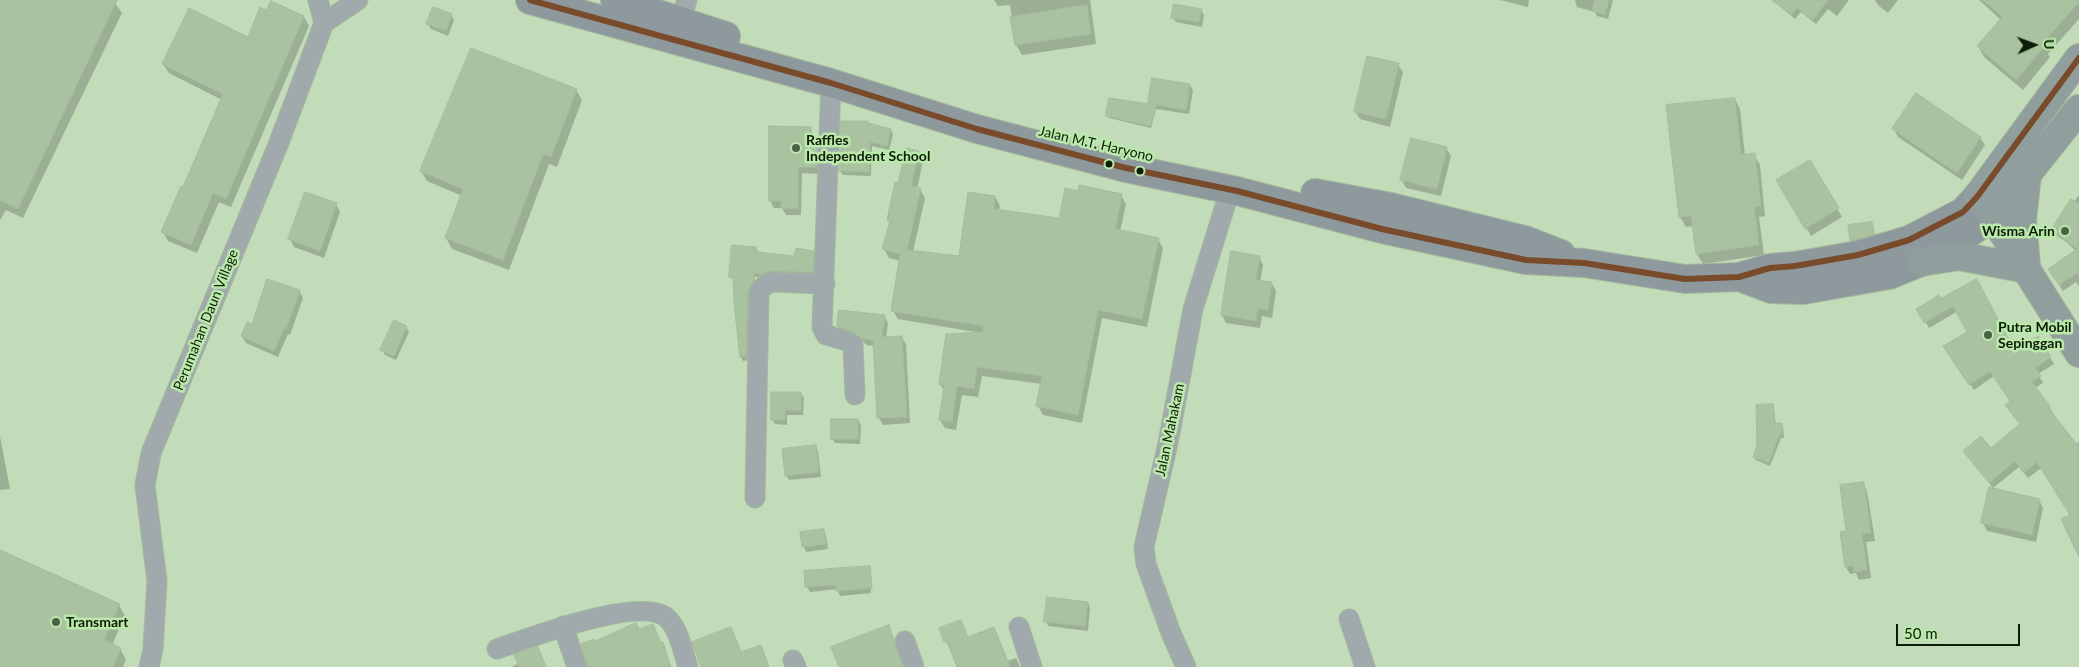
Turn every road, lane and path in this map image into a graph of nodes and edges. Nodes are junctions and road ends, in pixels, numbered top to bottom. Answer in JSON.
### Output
{"nodes":[{"id":1,"x":318,"y":0,"type":"edge"},
{"id":2,"x":358,"y":0,"type":"edge"},
{"id":3,"x":530,"y":0,"type":"edge"},
{"id":4,"x":615,"y":0,"type":"edge"},
{"id":5,"x":683,"y":10,"type":"edge"},
{"id":6,"x":324,"y":23,"type":"junction"},
{"id":7,"x":2079,"y":58,"type":"edge"},
{"id":8,"x":831,"y":83,"type":"junction"},
{"id":9,"x":2079,"y":109,"type":"edge"},
{"id":10,"x":2027,"y":175,"type":"junction"},
{"id":11,"x":1247,"y":188,"type":"junction"},
{"id":12,"x":1985,"y":208,"type":"junction"},
{"id":13,"x":1921,"y":262,"type":"junction"},
{"id":14,"x":2027,"y":269,"type":"junction"},
{"id":15,"x":1739,"y":277,"type":"junction"},
{"id":16,"x":825,"y":284,"type":"junction"},
{"id":17,"x":2079,"y":353,"type":"edge"},
{"id":18,"x":855,"y":395,"type":"dead end"},
{"id":19,"x":755,"y":498,"type":"dead end"},
{"id":20,"x":1349,"y":619,"type":"dead end"},
{"id":21,"x":563,"y":626,"type":"junction"},
{"id":22,"x":1019,"y":626,"type":"dead end"},
{"id":23,"x":905,"y":641,"type":"dead end"},
{"id":24,"x":497,"y":649,"type":"dead end"},
{"id":25,"x":149,"y":667,"type":"edge"},
{"id":26,"x":576,"y":667,"type":"edge"},
{"id":27,"x":688,"y":667,"type":"edge"},
{"id":28,"x":914,"y":667,"type":"edge"},
{"id":29,"x":1032,"y":667,"type":"edge"},
{"id":30,"x":1186,"y":667,"type":"edge"},
{"id":31,"x":1365,"y":667,"type":"edge"}],
"edges":[{"from":1,"to":6,"type":"street"},
{"from":2,"to":6,"type":"street"},
{"from":3,"to":8,"type":"main road","name":"Jalan M.T. Haryono"},
{"from":4,"to":5,"type":"main road","name":"Jalan M.T. Haryono"},
{"from":5,"to":11,"type":"main road","name":"Jalan M.T. Haryono"},
{"from":6,"to":25,"type":"street","name":"Perumahan Daun Village"},
{"from":7,"to":12,"type":"highway","name":"Jalan M.T. Haryono"},
{"from":8,"to":11,"type":"main road","name":"Jalan M.T. Haryono"},
{"from":8,"to":16,"type":"street"},
{"from":9,"to":10,"type":"highway","name":"Jalan M.T. Haryono"},
{"from":10,"to":12,"type":"highway","name":"Jalan M.T. Haryono"},
{"from":10,"to":14,"type":"highway"},
{"from":11,"to":15,"type":"main road","name":"Jalan M.T. Haryono"},
{"from":11,"to":30,"type":"street","name":"Jalan Mahakam"},
{"from":12,"to":13,"type":"main road","name":"Jalan M.T. Haryono"},
{"from":12,"to":14,"type":"highway"},
{"from":12,"to":15,"type":"main road","name":"Jalan M.T. Haryono"},
{"from":13,"to":14,"type":"highway"},
{"from":13,"to":15,"type":"main road","name":"Jalan M.T. Haryono"},
{"from":14,"to":17,"type":"highway"},
{"from":16,"to":18,"type":"street"},
{"from":16,"to":19,"type":"street"},
{"from":20,"to":31,"type":"street"},
{"from":21,"to":24,"type":"street"},
{"from":21,"to":26,"type":"street"},
{"from":21,"to":27,"type":"street"},
{"from":22,"to":29,"type":"street"},
{"from":23,"to":28,"type":"street"}]}
